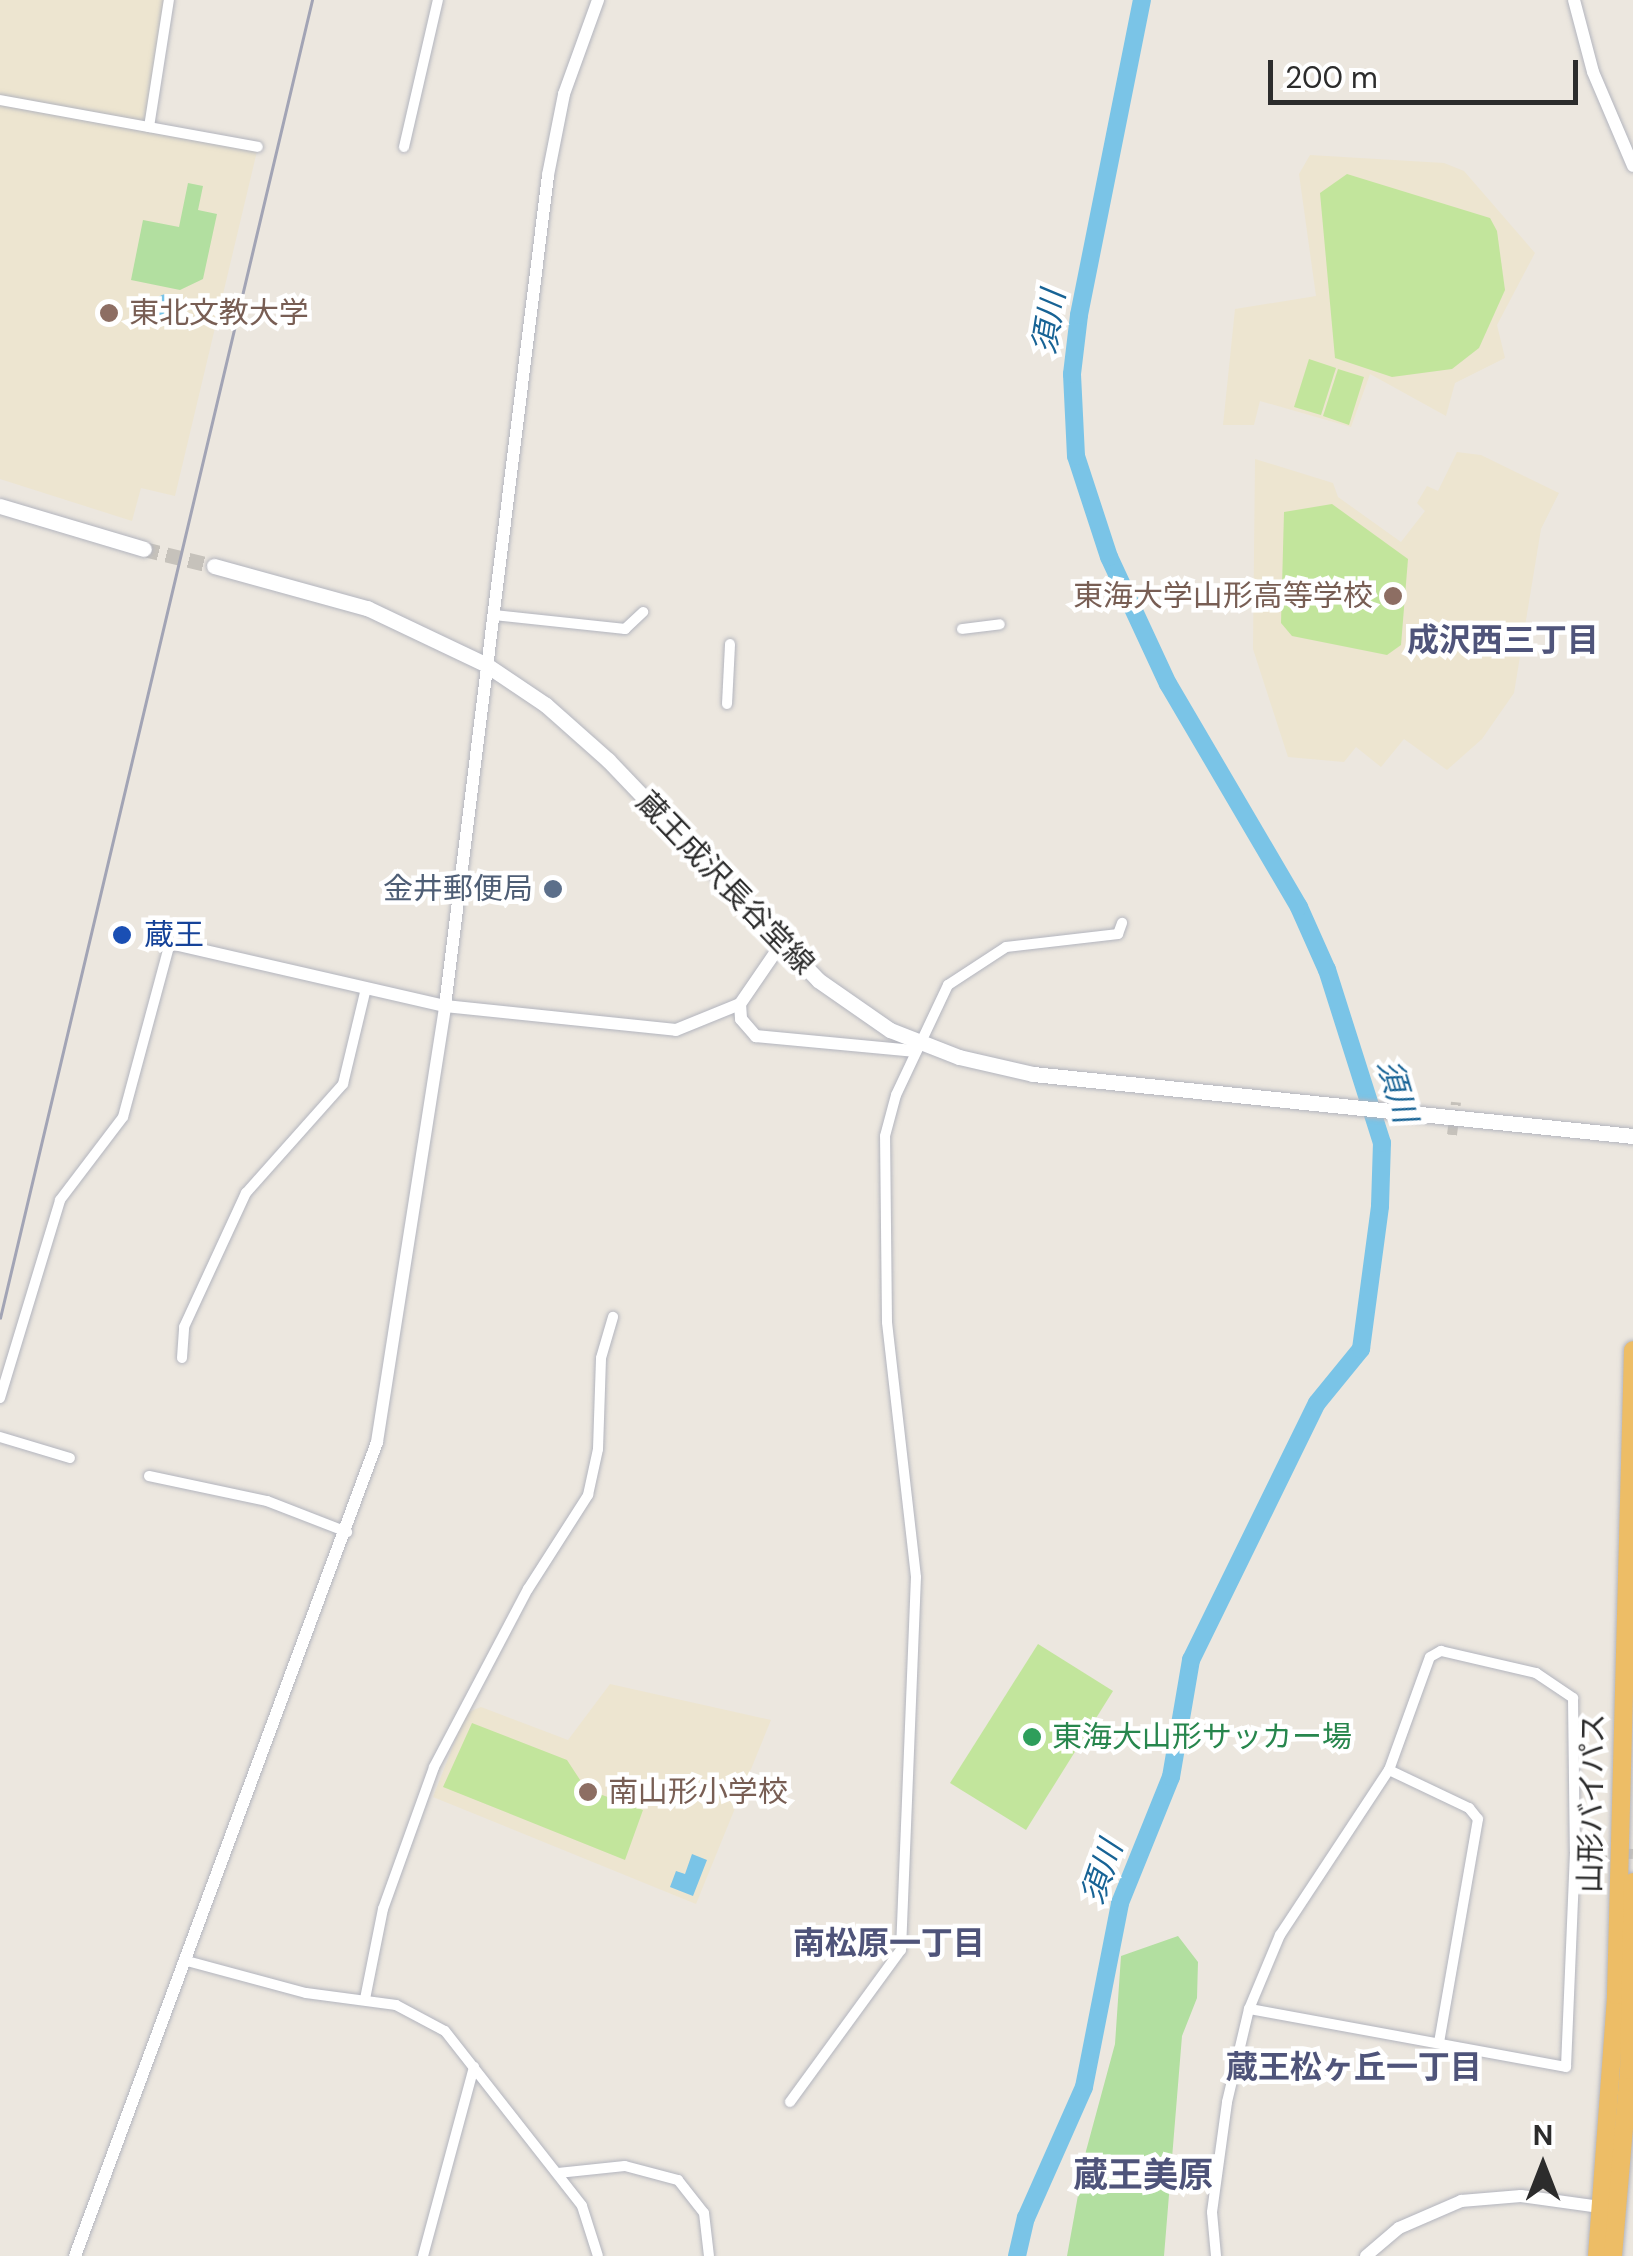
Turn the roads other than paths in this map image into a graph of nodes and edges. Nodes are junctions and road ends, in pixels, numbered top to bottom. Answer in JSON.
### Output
{"nodes":[{"id":1,"x":169,"y":0,"type":"edge"},
{"id":2,"x":438,"y":0,"type":"edge"},
{"id":3,"x":598,"y":0,"type":"edge"},
{"id":4,"x":1574,"y":0,"type":"edge"},
{"id":5,"x":0,"y":100,"type":"edge"},
{"id":6,"x":149,"y":127,"type":"junction"},
{"id":7,"x":258,"y":147,"type":"dead end"},
{"id":8,"x":404,"y":147,"type":"dead end"},
{"id":9,"x":1633,"y":166,"type":"edge"},
{"id":10,"x":0,"y":506,"type":"edge"},
{"id":11,"x":144,"y":549,"type":"tunnel mouth"},
{"id":12,"x":214,"y":566,"type":"tunnel mouth"},
{"id":13,"x":642,"y":612,"type":"dead end"},
{"id":14,"x":494,"y":615,"type":"junction"},
{"id":15,"x":1000,"y":624,"type":"dead end"},
{"id":16,"x":962,"y":629,"type":"dead end"},
{"id":17,"x":730,"y":644,"type":"dead end"},
{"id":18,"x":485,"y":664,"type":"junction"},
{"id":19,"x":727,"y":704,"type":"dead end"},
{"id":20,"x":1122,"y":923,"type":"dead end"},
{"id":21,"x":170,"y":943,"type":"joint"},
{"id":22,"x":779,"y":946,"type":"junction"},
{"id":23,"x":366,"y":988,"type":"junction"},
{"id":24,"x":740,"y":1004,"type":"junction"},
{"id":25,"x":445,"y":1006,"type":"junction"},
{"id":26,"x":918,"y":1047,"type":"junction"},
{"id":27,"x":1633,"y":1136,"type":"edge"},
{"id":28,"x":613,"y":1317,"type":"dead end"},
{"id":29,"x":1633,"y":1350,"type":"edge"},
{"id":30,"x":182,"y":1358,"type":"dead end"},
{"id":31,"x":0,"y":1398,"type":"edge"},
{"id":32,"x":0,"y":1437,"type":"edge"},
{"id":33,"x":70,"y":1458,"type":"dead end"},
{"id":34,"x":149,"y":1476,"type":"dead end"},
{"id":35,"x":347,"y":1532,"type":"junction"},
{"id":36,"x":1389,"y":1770,"type":"junction"},
{"id":37,"x":1633,"y":1882,"type":"edge"},
{"id":38,"x":187,"y":1961,"type":"junction"},
{"id":39,"x":365,"y":1999,"type":"junction"},
{"id":40,"x":1249,"y":2009,"type":"junction"},
{"id":41,"x":1438,"y":2042,"type":"junction"},
{"id":42,"x":474,"y":2067,"type":"junction"},
{"id":43,"x":790,"y":2102,"type":"dead end"},
{"id":44,"x":558,"y":2173,"type":"junction"},
{"id":45,"x":1618,"y":2211,"type":"edge"},
{"id":46,"x":75,"y":2256,"type":"edge"},
{"id":47,"x":424,"y":2256,"type":"edge"},
{"id":48,"x":598,"y":2256,"type":"edge"},
{"id":49,"x":709,"y":2256,"type":"edge"},
{"id":50,"x":1216,"y":2256,"type":"edge"},
{"id":51,"x":1366,"y":2256,"type":"edge"},
{"id":52,"x":1597,"y":2256,"type":"edge"},
{"id":53,"x":1613,"y":2256,"type":"edge"}],
"edges":[{"from":1,"to":6,"type":"street"},
{"from":2,"to":8,"type":"street"},
{"from":3,"to":14,"type":"street"},
{"from":4,"to":9,"type":"street"},
{"from":5,"to":6,"type":"street"},
{"from":6,"to":7,"type":"street"},
{"from":10,"to":11,"type":"main road"},
{"from":12,"to":18,"type":"main road","name":"蔵王成沢長谷堂線"},
{"from":13,"to":14,"type":"street"},
{"from":14,"to":18,"type":"street"},
{"from":15,"to":16,"type":"street"},
{"from":17,"to":19,"type":"street"},
{"from":18,"to":22,"type":"main road","name":"蔵王成沢長谷堂線"},
{"from":18,"to":25,"type":"street"},
{"from":20,"to":26,"type":"street"},
{"from":21,"to":23,"type":"street"},
{"from":21,"to":31,"type":"street"},
{"from":22,"to":24,"type":"street"},
{"from":22,"to":26,"type":"main road","name":"蔵王成沢長谷堂線"},
{"from":23,"to":25,"type":"street"},
{"from":23,"to":30,"type":"street"},
{"from":24,"to":25,"type":"street"},
{"from":24,"to":26,"type":"street"},
{"from":25,"to":35,"type":"street"},
{"from":26,"to":27,"type":"main road","name":"蔵王成沢長谷堂線"},
{"from":26,"to":43,"type":"street"},
{"from":28,"to":39,"type":"street"},
{"from":29,"to":45,"type":"highway","name":"山形バイパス"},
{"from":32,"to":33,"type":"street"},
{"from":34,"to":35,"type":"street"},
{"from":35,"to":38,"type":"street"},
{"from":36,"to":40,"type":"street"},
{"from":36,"to":41,"type":"street"},
{"from":36,"to":41,"type":"street"},
{"from":37,"to":45,"type":"highway","name":"山形バイパス"},
{"from":38,"to":39,"type":"street"},
{"from":38,"to":46,"type":"street"},
{"from":39,"to":42,"type":"street"},
{"from":40,"to":41,"type":"street"},
{"from":40,"to":50,"type":"street"},
{"from":42,"to":44,"type":"street"},
{"from":42,"to":47,"type":"street"},
{"from":44,"to":48,"type":"street"},
{"from":44,"to":49,"type":"street"},
{"from":45,"to":51,"type":"street"},
{"from":45,"to":52,"type":"highway","name":"山形バイパス"},
{"from":45,"to":53,"type":"highway","name":"山形バイパス"}]}
